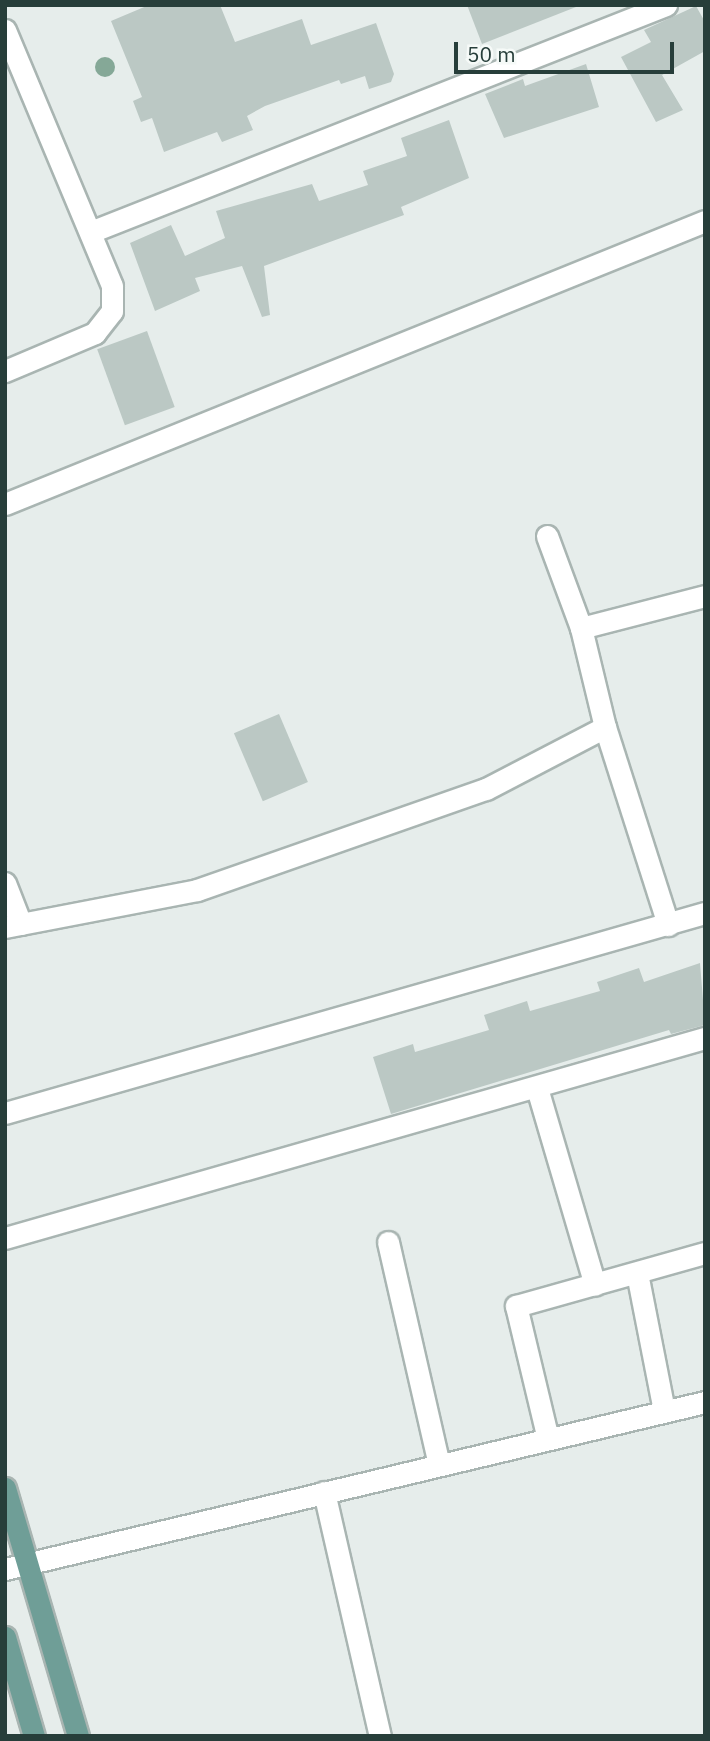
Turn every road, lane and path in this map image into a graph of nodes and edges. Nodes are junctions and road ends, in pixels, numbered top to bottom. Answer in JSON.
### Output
{"nodes":[{"id":1,"x":666,"y":5,"type":"edge"},
{"id":2,"x":5,"y":30,"type":"edge"},
{"id":3,"x":705,"y":221,"type":"edge"},
{"id":4,"x":93,"y":231,"type":"junction"},
{"id":5,"x":5,"y":371,"type":"edge"},
{"id":6,"x":5,"y":504,"type":"edge"},
{"id":7,"x":547,"y":536,"type":"dead end"},
{"id":8,"x":705,"y":596,"type":"edge"},
{"id":9,"x":581,"y":628,"type":"junction"},
{"id":10,"x":605,"y":727,"type":"junction"},
{"id":11,"x":5,"y":883,"type":"edge"},
{"id":12,"x":705,"y":913,"type":"edge"},
{"id":13,"x":13,"y":925,"type":"edge"},
{"id":14,"x":668,"y":925,"type":"junction"},
{"id":15,"x":705,"y":1038,"type":"edge"},
{"id":16,"x":537,"y":1088,"type":"junction"},
{"id":17,"x":5,"y":1113,"type":"edge"},
{"id":18,"x":5,"y":1238,"type":"edge"},
{"id":19,"x":388,"y":1242,"type":"dead end"},
{"id":20,"x":705,"y":1253,"type":"edge"},
{"id":21,"x":637,"y":1273,"type":"junction"},
{"id":22,"x":595,"y":1285,"type":"junction"},
{"id":23,"x":705,"y":1402,"type":"edge"},
{"id":24,"x":664,"y":1411,"type":"junction"},
{"id":25,"x":548,"y":1439,"type":"junction"},
{"id":26,"x":439,"y":1464,"type":"junction"},
{"id":27,"x":5,"y":1488,"type":"edge"},
{"id":28,"x":324,"y":1492,"type":"junction"},
{"id":29,"x":27,"y":1563,"type":"junction"},
{"id":30,"x":5,"y":1569,"type":"edge"},
{"id":31,"x":5,"y":1637,"type":"edge"},
{"id":32,"x":34,"y":1736,"type":"edge"},
{"id":33,"x":78,"y":1736,"type":"edge"},
{"id":34,"x":380,"y":1736,"type":"edge"}],
"edges":[{"from":1,"to":4,"type":"street"},
{"from":2,"to":4,"type":"street"},
{"from":3,"to":6,"type":"street"},
{"from":4,"to":5,"type":"street"},
{"from":7,"to":9,"type":"street"},
{"from":8,"to":9,"type":"street"},
{"from":9,"to":10,"type":"street"},
{"from":10,"to":13,"type":"street"},
{"from":10,"to":14,"type":"street"},
{"from":11,"to":13,"type":"street"},
{"from":12,"to":14,"type":"street"},
{"from":14,"to":17,"type":"street"},
{"from":15,"to":16,"type":"street"},
{"from":16,"to":18,"type":"street"},
{"from":16,"to":22,"type":"street"},
{"from":19,"to":26,"type":"street"},
{"from":20,"to":21,"type":"street"},
{"from":21,"to":22,"type":"street"},
{"from":21,"to":24,"type":"street"},
{"from":22,"to":25,"type":"street"},
{"from":23,"to":24,"type":"street"},
{"from":24,"to":25,"type":"street"},
{"from":25,"to":26,"type":"street"},
{"from":26,"to":28,"type":"street"},
{"from":27,"to":29,"type":"main road"},
{"from":28,"to":29,"type":"street"},
{"from":28,"to":34,"type":"street"},
{"from":29,"to":30,"type":"street"},
{"from":29,"to":33,"type":"main road"},
{"from":31,"to":32,"type":"main road"}]}
